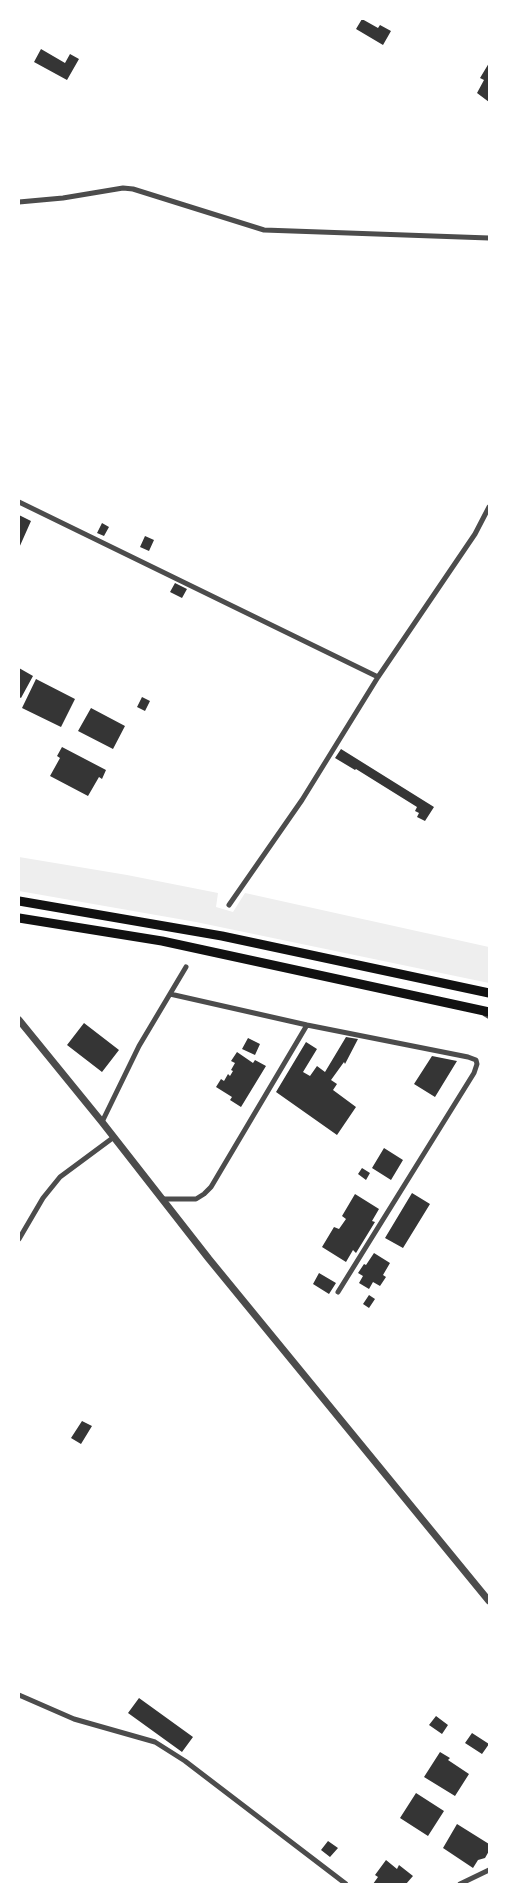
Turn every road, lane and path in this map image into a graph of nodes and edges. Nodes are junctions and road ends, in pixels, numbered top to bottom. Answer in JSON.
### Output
{"nodes":[{"id":1,"x":19,"y":202,"type":"edge"},
{"id":2,"x":489,"y":238,"type":"edge"},
{"id":3,"x":19,"y":502,"type":"edge"},
{"id":4,"x":489,"y":507,"type":"edge"},
{"id":5,"x":378,"y":677,"type":"junction"},
{"id":6,"x":19,"y":901,"type":"edge"},
{"id":7,"x":228,"y":905,"type":"dead end"},
{"id":8,"x":19,"y":918,"type":"edge"},
{"id":9,"x":186,"y":967,"type":"dead end"},
{"id":10,"x":489,"y":993,"type":"edge"},
{"id":11,"x":170,"y":994,"type":"junction"},
{"id":12,"x":469,"y":1008,"type":"junction"},
{"id":13,"x":489,"y":1012,"type":"edge"},
{"id":14,"x":489,"y":1018,"type":"edge"},
{"id":15,"x":19,"y":1020,"type":"edge"},
{"id":16,"x":306,"y":1025,"type":"junction"},
{"id":17,"x":102,"y":1122,"type":"junction"},
{"id":18,"x":114,"y":1137,"type":"junction"},
{"id":19,"x":162,"y":1199,"type":"junction"},
{"id":20,"x":19,"y":1240,"type":"edge"},
{"id":21,"x":338,"y":1292,"type":"dead end"},
{"id":22,"x":489,"y":1601,"type":"edge"},
{"id":23,"x":19,"y":1695,"type":"edge"},
{"id":24,"x":489,"y":1870,"type":"edge"},
{"id":25,"x":346,"y":1884,"type":"edge"},
{"id":26,"x":460,"y":1884,"type":"edge"}],
"edges":[{"from":1,"to":2,"type":"street"},
{"from":3,"to":5,"type":"street"},
{"from":4,"to":5,"type":"street"},
{"from":5,"to":7,"type":"street"},
{"from":6,"to":10,"type":"highway"},
{"from":8,"to":12,"type":"highway"},
{"from":9,"to":11,"type":"street"},
{"from":11,"to":16,"type":"street"},
{"from":11,"to":17,"type":"street"},
{"from":12,"to":13,"type":"highway"},
{"from":12,"to":14,"type":"lane"},
{"from":15,"to":17,"type":"street"},
{"from":16,"to":19,"type":"street"},
{"from":16,"to":21,"type":"street"},
{"from":17,"to":18,"type":"street"},
{"from":18,"to":19,"type":"street"},
{"from":18,"to":20,"type":"street"},
{"from":19,"to":22,"type":"street"},
{"from":23,"to":25,"type":"street"},
{"from":24,"to":26,"type":"street"}]}
